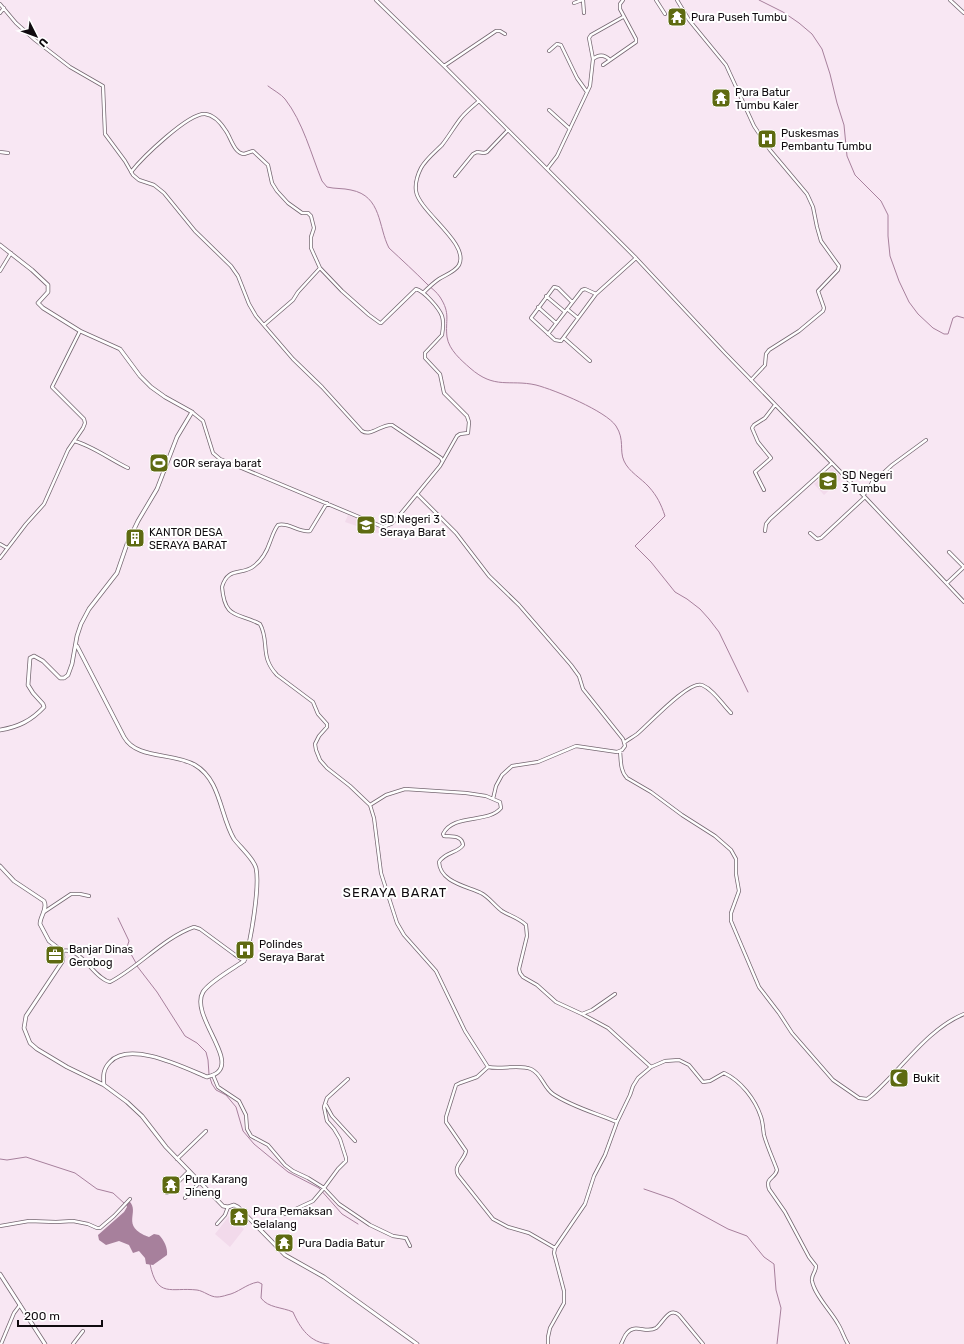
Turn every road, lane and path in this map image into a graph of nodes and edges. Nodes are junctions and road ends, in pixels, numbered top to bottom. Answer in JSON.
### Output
{"nodes":[{"id":1,"x":376,"y":0,"type":"edge"},
{"id":2,"x":582,"y":0,"type":"edge"},
{"id":3,"x":623,"y":0,"type":"edge"},
{"id":4,"x":656,"y":0,"type":"edge"},
{"id":5,"x":677,"y":0,"type":"edge"},
{"id":6,"x":950,"y":0,"type":"edge"},
{"id":7,"x":574,"y":3,"type":"dead end"},
{"id":8,"x":0,"y":4,"type":"edge"},
{"id":9,"x":4,"y":8,"type":"junction"},
{"id":10,"x":0,"y":13,"type":"edge"},
{"id":11,"x":584,"y":13,"type":"dead end"},
{"id":12,"x":964,"y":13,"type":"edge"},
{"id":13,"x":665,"y":14,"type":"dead end"},
{"id":14,"x":623,"y":17,"type":"junction"},
{"id":15,"x":505,"y":34,"type":"dead end"},
{"id":16,"x":549,"y":51,"type":"dead end"},
{"id":17,"x":593,"y":59,"type":"junction"},
{"id":18,"x":610,"y":60,"type":"junction"},
{"id":19,"x":603,"y":65,"type":"dead end"},
{"id":20,"x":444,"y":66,"type":"junction"},
{"id":21,"x":587,"y":92,"type":"junction"},
{"id":22,"x":479,"y":101,"type":"junction"},
{"id":23,"x":549,"y":110,"type":"dead end"},
{"id":24,"x":570,"y":129,"type":"junction"},
{"id":25,"x":508,"y":130,"type":"junction"},
{"id":26,"x":0,"y":152,"type":"edge"},
{"id":27,"x":8,"y":153,"type":"dead end"},
{"id":28,"x":547,"y":169,"type":"junction"},
{"id":29,"x":131,"y":172,"type":"junction"},
{"id":30,"x":454,"y":176,"type":"dead end"},
{"id":31,"x":0,"y":245,"type":"edge"},
{"id":32,"x":11,"y":253,"type":"junction"},
{"id":33,"x":636,"y":258,"type":"junction"},
{"id":34,"x":320,"y":268,"type":"junction"},
{"id":35,"x":0,"y":271,"type":"edge"},
{"id":36,"x":423,"y":293,"type":"junction"},
{"id":37,"x":596,"y":294,"type":"junction"},
{"id":38,"x":546,"y":296,"type":"junction"},
{"id":39,"x":572,"y":302,"type":"junction"},
{"id":40,"x":538,"y":307,"type":"junction"},
{"id":41,"x":566,"y":310,"type":"junction"},
{"id":42,"x":578,"y":318,"type":"junction"},
{"id":43,"x":556,"y":323,"type":"junction"},
{"id":44,"x":264,"y":325,"type":"junction"},
{"id":45,"x":80,"y":331,"type":"junction"},
{"id":46,"x":548,"y":334,"type":"junction"},
{"id":47,"x":564,"y":337,"type":"junction"},
{"id":48,"x":590,"y":361,"type":"dead end"},
{"id":49,"x":751,"y":380,"type":"junction"},
{"id":50,"x":775,"y":405,"type":"junction"},
{"id":51,"x":192,"y":412,"type":"junction"},
{"id":52,"x":926,"y":440,"type":"dead end"},
{"id":53,"x":74,"y":441,"type":"junction"},
{"id":54,"x":442,"y":461,"type":"junction"},
{"id":55,"x":832,"y":463,"type":"junction"},
{"id":56,"x":128,"y":468,"type":"dead end"},
{"id":57,"x":764,"y":490,"type":"dead end"},
{"id":58,"x":417,"y":494,"type":"junction"},
{"id":59,"x":864,"y":496,"type":"junction"},
{"id":60,"x":327,"y":503,"type":"junction"},
{"id":61,"x":765,"y":531,"type":"dead end"},
{"id":62,"x":810,"y":533,"type":"dead end"},
{"id":63,"x":0,"y":544,"type":"edge"},
{"id":64,"x":7,"y":548,"type":"junction"},
{"id":65,"x":949,"y":552,"type":"dead end"},
{"id":66,"x":0,"y":558,"type":"edge"},
{"id":67,"x":964,"y":567,"type":"edge"},
{"id":68,"x":947,"y":583,"type":"junction"},
{"id":69,"x":964,"y":602,"type":"edge"},
{"id":70,"x":76,"y":646,"type":"junction"},
{"id":71,"x":731,"y":713,"type":"dead end"},
{"id":72,"x":0,"y":730,"type":"edge"},
{"id":73,"x":624,"y":742,"type":"junction"},
{"id":74,"x":620,"y":751,"type":"junction"},
{"id":75,"x":493,"y":799,"type":"junction"},
{"id":76,"x":370,"y":806,"type":"junction"},
{"id":77,"x":0,"y":866,"type":"edge"},
{"id":78,"x":89,"y":896,"type":"dead end"},
{"id":79,"x":43,"y":912,"type":"junction"},
{"id":80,"x":62,"y":951,"type":"junction"},
{"id":81,"x":244,"y":961,"type":"junction"},
{"id":82,"x":615,"y":994,"type":"dead end"},
{"id":83,"x":582,"y":1014,"type":"junction"},
{"id":84,"x":964,"y":1014,"type":"edge"},
{"id":85,"x":488,"y":1067,"type":"junction"},
{"id":86,"x":651,"y":1067,"type":"junction"},
{"id":87,"x":213,"y":1075,"type":"junction"},
{"id":88,"x":103,"y":1076,"type":"junction"},
{"id":89,"x":348,"y":1079,"type":"dead end"},
{"id":90,"x":94,"y":1080,"type":"junction"},
{"id":91,"x":104,"y":1085,"type":"junction"},
{"id":92,"x":325,"y":1103,"type":"junction"},
{"id":93,"x":617,"y":1122,"type":"junction"},
{"id":94,"x":206,"y":1131,"type":"dead end"},
{"id":95,"x":355,"y":1140,"type":"dead end"},
{"id":96,"x":177,"y":1159,"type":"junction"},
{"id":97,"x":189,"y":1171,"type":"junction"},
{"id":98,"x":200,"y":1182,"type":"junction"},
{"id":99,"x":324,"y":1188,"type":"junction"},
{"id":100,"x":167,"y":1193,"type":"dead end"},
{"id":101,"x":184,"y":1198,"type":"dead end"},
{"id":102,"x":130,"y":1199,"type":"dead end"},
{"id":103,"x":228,"y":1207,"type":"junction"},
{"id":104,"x":285,"y":1214,"type":"dead end"},
{"id":105,"x":217,"y":1224,"type":"dead end"},
{"id":106,"x":0,"y":1226,"type":"edge"},
{"id":107,"x":410,"y":1246,"type":"dead end"},
{"id":108,"x":555,"y":1248,"type":"junction"},
{"id":109,"x":0,"y":1274,"type":"edge"},
{"id":110,"x":20,"y":1305,"type":"junction"},
{"id":111,"x":84,"y":1331,"type":"dead end"},
{"id":112,"x":1,"y":1344,"type":"edge"},
{"id":113,"x":45,"y":1344,"type":"edge"},
{"id":114,"x":73,"y":1344,"type":"edge"},
{"id":115,"x":417,"y":1344,"type":"edge"},
{"id":116,"x":548,"y":1344,"type":"edge"},
{"id":117,"x":621,"y":1344,"type":"edge"},
{"id":118,"x":703,"y":1344,"type":"edge"},
{"id":119,"x":848,"y":1344,"type":"edge"}],
"edges":[{"from":1,"to":20,"type":"street"},
{"from":2,"to":7,"type":"street"},
{"from":2,"to":11,"type":"street"},
{"from":3,"to":14,"type":"street"},
{"from":4,"to":13,"type":"street"},
{"from":5,"to":49,"type":"street"},
{"from":6,"to":12,"type":"street"},
{"from":8,"to":9,"type":"street"},
{"from":9,"to":10,"type":"street"},
{"from":9,"to":29,"type":"street"},
{"from":14,"to":17,"type":"street"},
{"from":14,"to":18,"type":"street"},
{"from":15,"to":20,"type":"street"},
{"from":16,"to":21,"type":"street"},
{"from":17,"to":18,"type":"street"},
{"from":17,"to":21,"type":"street"},
{"from":18,"to":19,"type":"street"},
{"from":20,"to":22,"type":"street"},
{"from":21,"to":24,"type":"street"},
{"from":22,"to":25,"type":"street"},
{"from":22,"to":36,"type":"street"},
{"from":23,"to":24,"type":"street"},
{"from":24,"to":28,"type":"street"},
{"from":25,"to":28,"type":"street"},
{"from":25,"to":30,"type":"street"},
{"from":26,"to":27,"type":"street"},
{"from":28,"to":33,"type":"street"},
{"from":29,"to":34,"type":"street"},
{"from":29,"to":44,"type":"street"},
{"from":31,"to":32,"type":"street"},
{"from":32,"to":35,"type":"street"},
{"from":32,"to":45,"type":"street"},
{"from":33,"to":37,"type":"street"},
{"from":33,"to":49,"type":"street"},
{"from":34,"to":36,"type":"street"},
{"from":34,"to":44,"type":"street"},
{"from":36,"to":54,"type":"street"},
{"from":37,"to":39,"type":"street"},
{"from":37,"to":42,"type":"street"},
{"from":38,"to":39,"type":"street"},
{"from":38,"to":40,"type":"street"},
{"from":38,"to":41,"type":"street"},
{"from":39,"to":41,"type":"street"},
{"from":40,"to":43,"type":"street"},
{"from":40,"to":46,"type":"street"},
{"from":41,"to":42,"type":"street"},
{"from":41,"to":43,"type":"street"},
{"from":42,"to":47,"type":"street"},
{"from":43,"to":46,"type":"street"},
{"from":44,"to":54,"type":"street"},
{"from":45,"to":51,"type":"street"},
{"from":45,"to":53,"type":"street"},
{"from":46,"to":47,"type":"street"},
{"from":47,"to":48,"type":"street"},
{"from":49,"to":50,"type":"street"},
{"from":50,"to":55,"type":"street"},
{"from":50,"to":57,"type":"street"},
{"from":51,"to":60,"type":"street"},
{"from":51,"to":70,"type":"street"},
{"from":52,"to":59,"type":"street"},
{"from":53,"to":56,"type":"street"},
{"from":53,"to":64,"type":"street"},
{"from":54,"to":58,"type":"street"},
{"from":55,"to":59,"type":"street"},
{"from":55,"to":61,"type":"street"},
{"from":58,"to":60,"type":"street"},
{"from":58,"to":73,"type":"street"},
{"from":59,"to":62,"type":"street"},
{"from":59,"to":68,"type":"street"},
{"from":60,"to":76,"type":"street"},
{"from":63,"to":64,"type":"street"},
{"from":64,"to":66,"type":"street"},
{"from":65,"to":67,"type":"street"},
{"from":67,"to":68,"type":"street"},
{"from":68,"to":69,"type":"street"},
{"from":70,"to":72,"type":"street"},
{"from":70,"to":81,"type":"street"},
{"from":71,"to":73,"type":"street"},
{"from":73,"to":74,"type":"street"},
{"from":74,"to":75,"type":"street"},
{"from":74,"to":84,"type":"street"},
{"from":75,"to":76,"type":"street"},
{"from":75,"to":83,"type":"street"},
{"from":76,"to":85,"type":"street"},
{"from":77,"to":79,"type":"street"},
{"from":78,"to":79,"type":"street"},
{"from":79,"to":80,"type":"street"},
{"from":80,"to":81,"type":"street"},
{"from":80,"to":90,"type":"street"},
{"from":81,"to":87,"type":"street"},
{"from":82,"to":83,"type":"street"},
{"from":83,"to":86,"type":"street"},
{"from":85,"to":93,"type":"street"},
{"from":85,"to":108,"type":"street"},
{"from":86,"to":93,"type":"street"},
{"from":86,"to":119,"type":"street"},
{"from":87,"to":88,"type":"street"},
{"from":87,"to":99,"type":"street"},
{"from":88,"to":90,"type":"street"},
{"from":88,"to":91,"type":"street"},
{"from":89,"to":92,"type":"street"},
{"from":90,"to":91,"type":"street"},
{"from":91,"to":96,"type":"street"},
{"from":92,"to":95,"type":"street"},
{"from":92,"to":99,"type":"street"},
{"from":93,"to":108,"type":"street"},
{"from":94,"to":96,"type":"street"},
{"from":96,"to":97,"type":"street"},
{"from":97,"to":98,"type":"street"},
{"from":97,"to":100,"type":"street"},
{"from":98,"to":101,"type":"street"},
{"from":98,"to":103,"type":"street"},
{"from":99,"to":104,"type":"street"},
{"from":99,"to":107,"type":"street"},
{"from":102,"to":106,"type":"street"},
{"from":103,"to":105,"type":"street"},
{"from":103,"to":115,"type":"street"},
{"from":108,"to":116,"type":"street"},
{"from":109,"to":110,"type":"street"},
{"from":110,"to":112,"type":"street"},
{"from":110,"to":113,"type":"street"},
{"from":111,"to":114,"type":"street"},
{"from":117,"to":118,"type":"street"}]}
